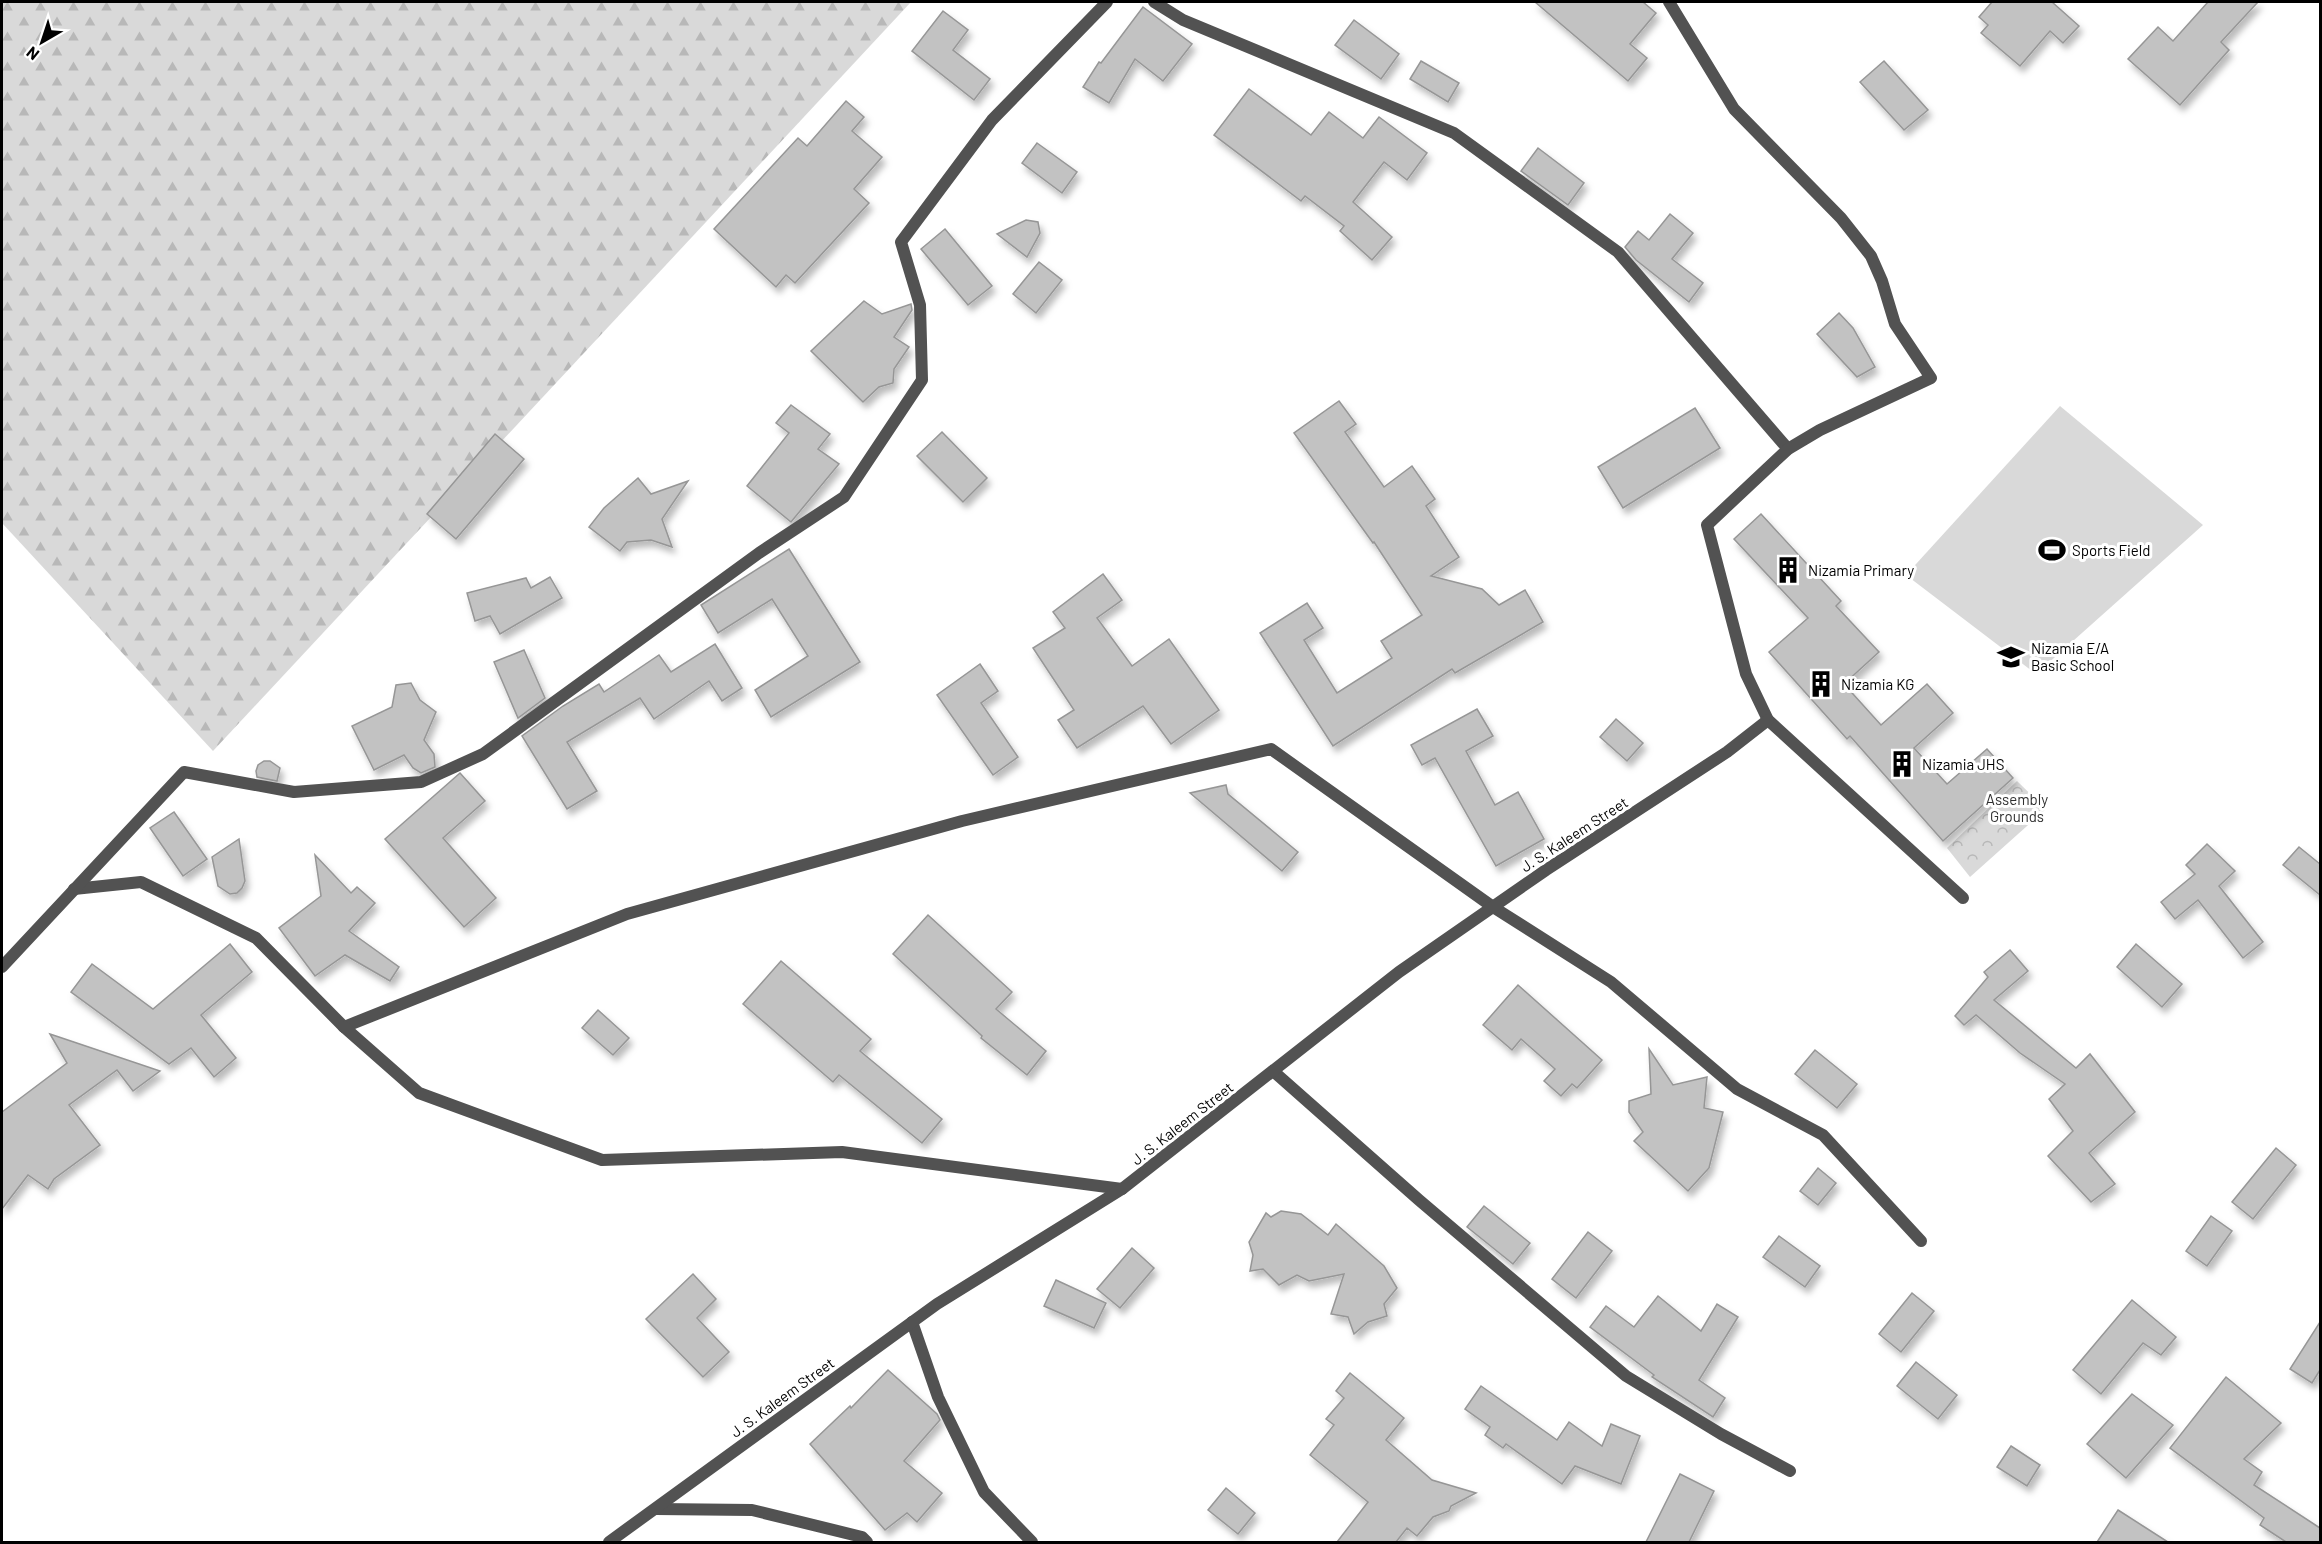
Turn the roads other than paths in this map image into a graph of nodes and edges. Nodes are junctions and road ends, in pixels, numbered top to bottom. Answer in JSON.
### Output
{"nodes":[{"id":1,"x":1107,"y":2,"type":"edge"},
{"id":2,"x":1154,"y":2,"type":"edge"},
{"id":3,"x":1669,"y":2,"type":"edge"},
{"id":4,"x":1788,"y":449,"type":"junction"},
{"id":5,"x":1768,"y":720,"type":"junction"},
{"id":6,"x":74,"y":889,"type":"junction"},
{"id":7,"x":1963,"y":898,"type":"dead end"},
{"id":8,"x":1493,"y":907,"type":"junction"},
{"id":9,"x":2,"y":967,"type":"edge"},
{"id":10,"x":344,"y":1027,"type":"junction"},
{"id":11,"x":1273,"y":1071,"type":"junction"},
{"id":12,"x":1122,"y":1189,"type":"junction"},
{"id":13,"x":1921,"y":1241,"type":"dead end"},
{"id":14,"x":912,"y":1322,"type":"junction"},
{"id":15,"x":1790,"y":1471,"type":"dead end"},
{"id":16,"x":656,"y":1509,"type":"junction"},
{"id":17,"x":609,"y":1542,"type":"edge"},
{"id":18,"x":867,"y":1542,"type":"edge"},
{"id":19,"x":1032,"y":1542,"type":"edge"}],
"edges":[{"from":1,"to":6,"type":"street"},
{"from":2,"to":4,"type":"street"},
{"from":3,"to":4,"type":"street"},
{"from":4,"to":5,"type":"street"},
{"from":5,"to":7,"type":"street"},
{"from":5,"to":8,"type":"street","name":"J. S. Kaleem Street"},
{"from":6,"to":9,"type":"street"},
{"from":6,"to":10,"type":"street"},
{"from":8,"to":10,"type":"street"},
{"from":8,"to":11,"type":"street","name":"J. S. Kaleem Street"},
{"from":8,"to":13,"type":"street"},
{"from":10,"to":12,"type":"street"},
{"from":11,"to":12,"type":"street","name":"J. S. Kaleem Street"},
{"from":11,"to":15,"type":"street"},
{"from":12,"to":14,"type":"street","name":"J. S. Kaleem Street"},
{"from":14,"to":16,"type":"street","name":"J. S. Kaleem Street"},
{"from":14,"to":19,"type":"street"},
{"from":16,"to":17,"type":"street","name":"J. S. Kaleem Street"},
{"from":16,"to":18,"type":"street"}]}
